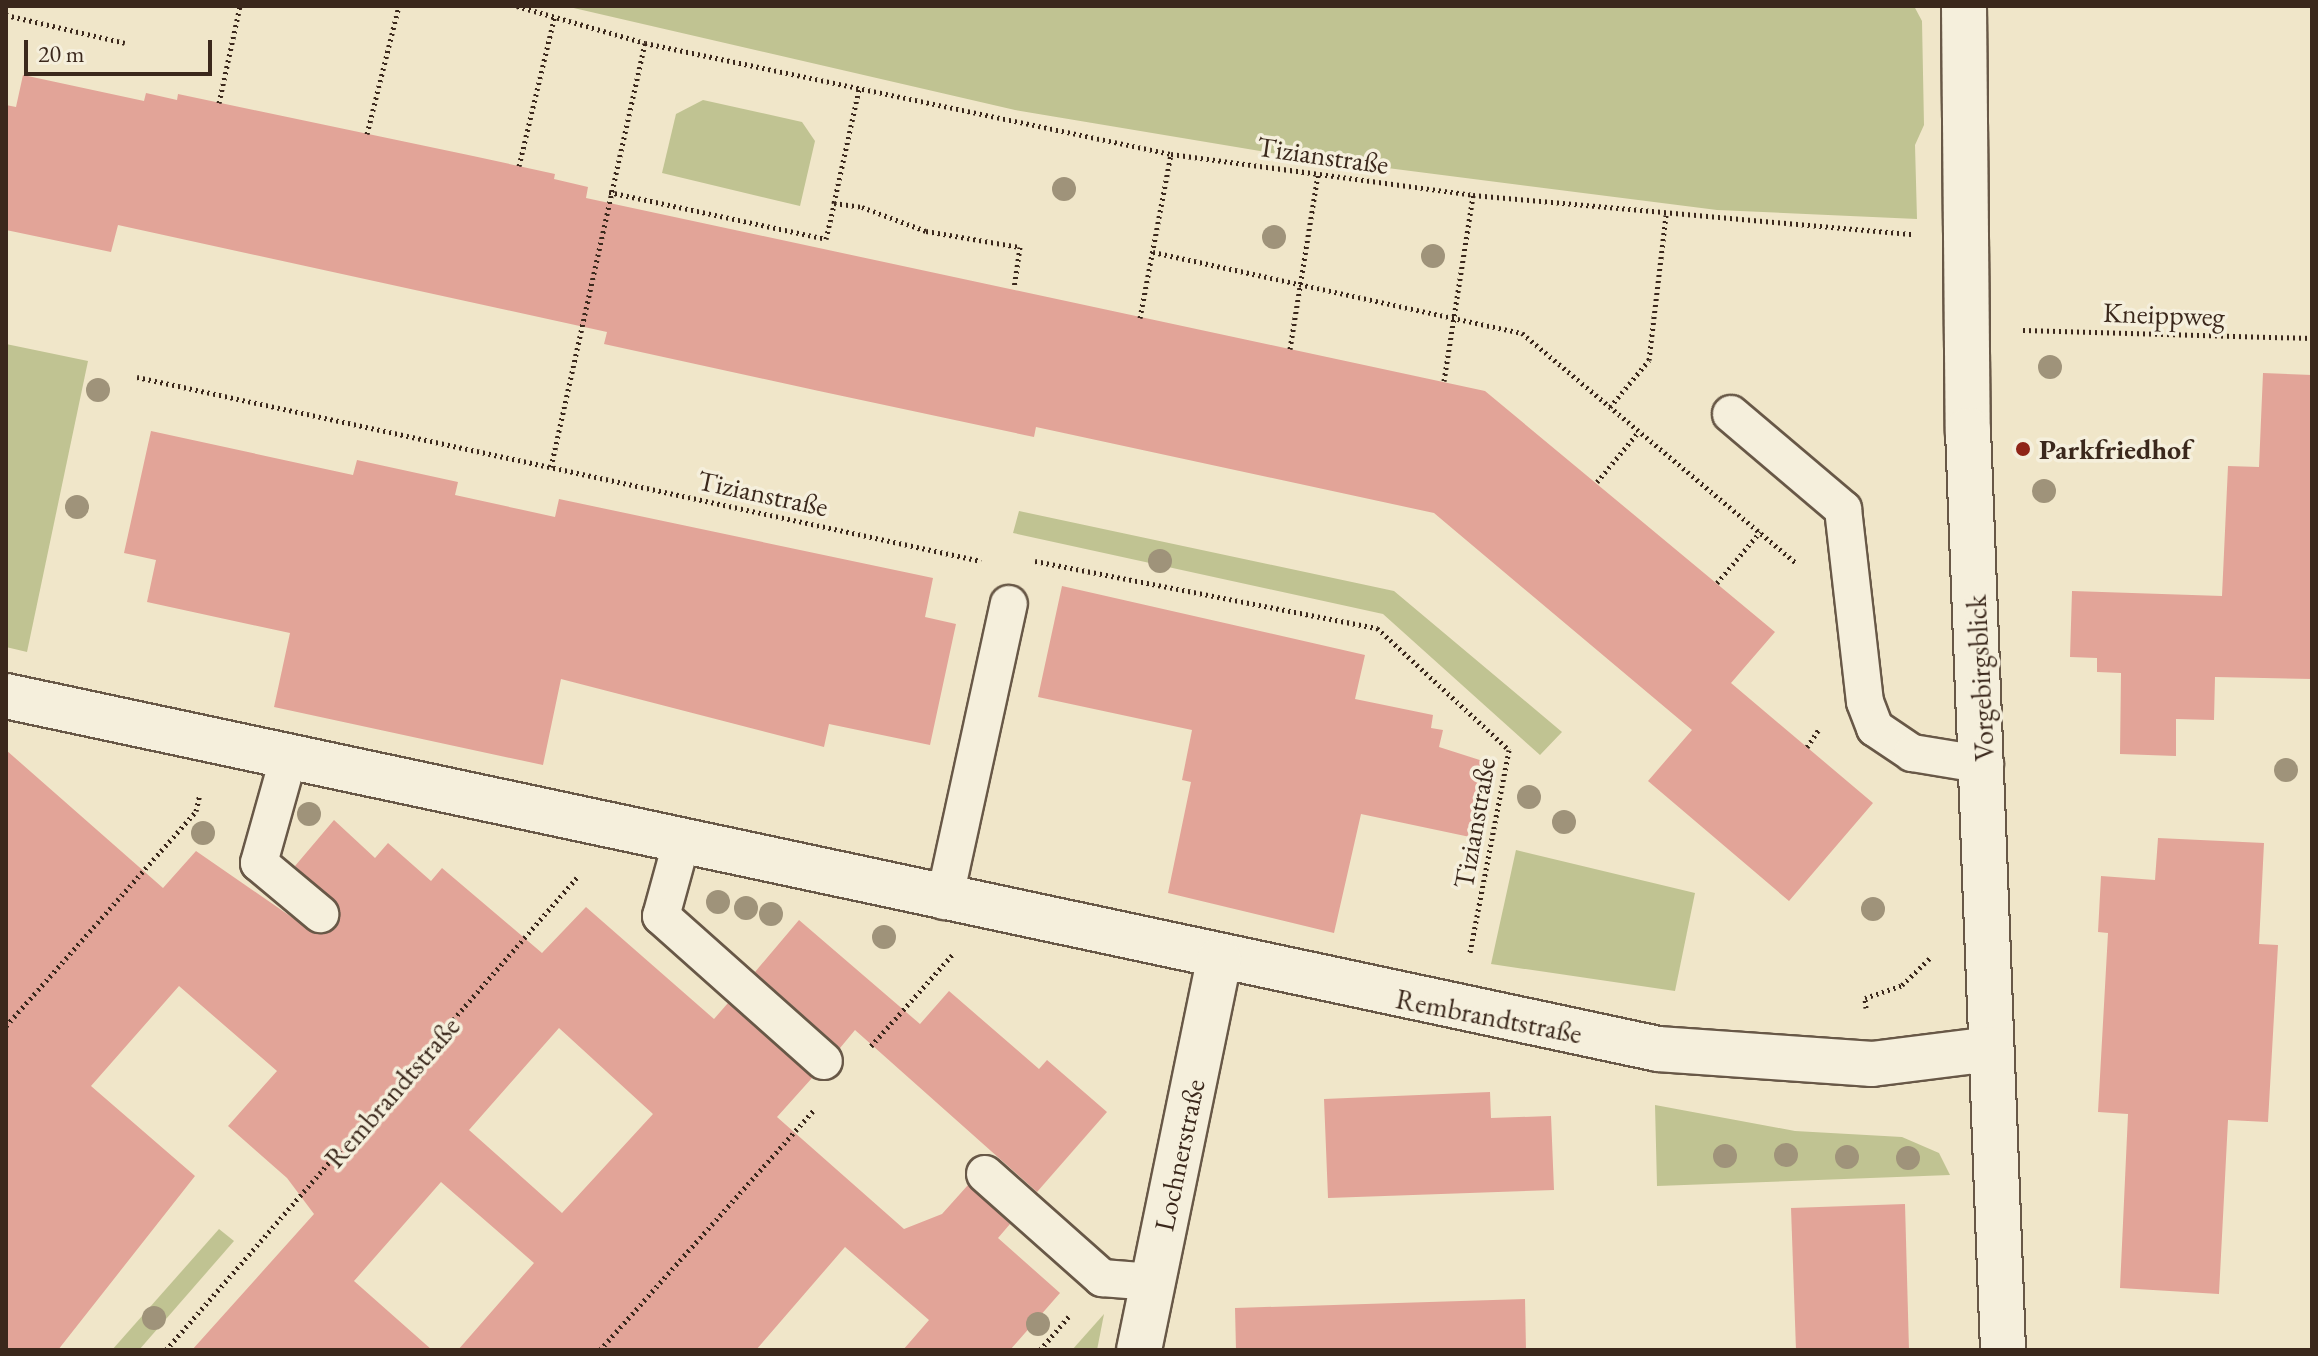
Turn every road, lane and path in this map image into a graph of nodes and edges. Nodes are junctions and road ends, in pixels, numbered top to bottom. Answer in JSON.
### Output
{"nodes":[{"id":1,"x":240,"y":6,"type":"edge"},
{"id":2,"x":399,"y":6,"type":"edge"},
{"id":3,"x":517,"y":6,"type":"edge"},
{"id":4,"x":1964,"y":6,"type":"edge"},
{"id":5,"x":6,"y":15,"type":"edge"},
{"id":6,"x":555,"y":15,"type":"junction"},
{"id":7,"x":125,"y":43,"type":"dead end"},
{"id":8,"x":645,"y":43,"type":"junction"},
{"id":9,"x":859,"y":89,"type":"junction"},
{"id":10,"x":219,"y":103,"type":"dead end"},
{"id":11,"x":367,"y":134,"type":"dead end"},
{"id":12,"x":1171,"y":154,"type":"junction"},
{"id":13,"x":519,"y":166,"type":"dead end"},
{"id":14,"x":1318,"y":175,"type":"junction"},
{"id":15,"x":609,"y":192,"type":"junction"},
{"id":16,"x":1473,"y":195,"type":"junction"},
{"id":17,"x":834,"y":203,"type":"junction"},
{"id":18,"x":1666,"y":215,"type":"junction"},
{"id":19,"x":1962,"y":238,"type":"junction"},
{"id":20,"x":1153,"y":252,"type":"junction"},
{"id":21,"x":1295,"y":286,"type":"junction"},
{"id":22,"x":1014,"y":288,"type":"dead end"},
{"id":23,"x":1449,"y":317,"type":"junction"},
{"id":24,"x":1140,"y":318,"type":"dead end"},
{"id":25,"x":2015,"y":330,"type":"dead end"},
{"id":26,"x":2312,"y":338,"type":"edge"},
{"id":27,"x":1290,"y":349,"type":"dead end"},
{"id":28,"x":137,"y":377,"type":"dead end"},
{"id":29,"x":1444,"y":381,"type":"dead end"},
{"id":30,"x":1610,"y":407,"type":"junction"},
{"id":31,"x":1731,"y":414,"type":"dead end"},
{"id":32,"x":1639,"y":431,"type":"junction"},
{"id":33,"x":551,"y":467,"type":"junction"},
{"id":34,"x":1597,"y":482,"type":"dead end"},
{"id":35,"x":1760,"y":532,"type":"junction"},
{"id":36,"x":993,"y":562,"type":"dead end"},
{"id":37,"x":1020,"y":564,"type":"dead end"},
{"id":38,"x":1803,"y":569,"type":"dead end"},
{"id":39,"x":1717,"y":583,"type":"dead end"},
{"id":40,"x":1009,"y":604,"type":"dead end"},
{"id":41,"x":6,"y":696,"type":"edge"},
{"id":42,"x":1820,"y":713,"type":"dead end"},
{"id":43,"x":1821,"y":728,"type":"junction"},
{"id":44,"x":1832,"y":736,"type":"dead end"},
{"id":45,"x":214,"y":739,"type":"junction"},
{"id":46,"x":1807,"y":747,"type":"dead end"},
{"id":47,"x":289,"y":756,"type":"junction"},
{"id":48,"x":1985,"y":765,"type":"junction"},
{"id":49,"x":607,"y":825,"type":"junction"},
{"id":50,"x":682,"y":840,"type":"junction"},
{"id":51,"x":944,"y":901,"type":"junction"},
{"id":52,"x":993,"y":909,"type":"junction"},
{"id":53,"x":320,"y":914,"type":"dead end"},
{"id":54,"x":1938,"y":945,"type":"dead end"},
{"id":55,"x":1219,"y":960,"type":"junction"},
{"id":56,"x":1455,"y":1011,"type":"junction"},
{"id":57,"x":6,"y":1026,"type":"edge"},
{"id":58,"x":1991,"y":1049,"type":"junction"},
{"id":59,"x":863,"y":1055,"type":"dead end"},
{"id":60,"x":824,"y":1061,"type":"dead end"},
{"id":61,"x":1872,"y":1064,"type":"junction"},
{"id":62,"x":821,"y":1102,"type":"dead end"},
{"id":63,"x":985,"y":1174,"type":"dead end"},
{"id":64,"x":1153,"y":1282,"type":"junction"},
{"id":65,"x":166,"y":1350,"type":"edge"},
{"id":66,"x":600,"y":1350,"type":"edge"},
{"id":67,"x":1139,"y":1350,"type":"edge"},
{"id":68,"x":2003,"y":1350,"type":"edge"}],
"edges":[{"from":1,"to":10,"type":"path"},
{"from":2,"to":11,"type":"path"},
{"from":3,"to":6,"type":"path","name":"Tizianstraße"},
{"from":4,"to":19,"type":"street","name":"Vorgebirgsblick"},
{"from":5,"to":7,"type":"path"},
{"from":6,"to":8,"type":"path","name":"Tizianstraße"},
{"from":6,"to":13,"type":"path"},
{"from":8,"to":9,"type":"path","name":"Tizianstraße"},
{"from":8,"to":15,"type":"path"},
{"from":9,"to":12,"type":"path","name":"Tizianstraße"},
{"from":9,"to":17,"type":"path"},
{"from":12,"to":14,"type":"path","name":"Tizianstraße"},
{"from":12,"to":20,"type":"path"},
{"from":14,"to":16,"type":"path","name":"Tizianstraße"},
{"from":14,"to":21,"type":"path"},
{"from":15,"to":17,"type":"path"},
{"from":15,"to":33,"type":"path"},
{"from":16,"to":18,"type":"path","name":"Tizianstraße"},
{"from":16,"to":23,"type":"path"},
{"from":17,"to":22,"type":"path"},
{"from":18,"to":19,"type":"path","name":"Tizianstraße"},
{"from":18,"to":30,"type":"path"},
{"from":19,"to":48,"type":"street","name":"Vorgebirgsblick"},
{"from":20,"to":21,"type":"path"},
{"from":20,"to":24,"type":"path"},
{"from":21,"to":23,"type":"path"},
{"from":21,"to":27,"type":"path"},
{"from":23,"to":29,"type":"path"},
{"from":23,"to":30,"type":"path"},
{"from":25,"to":26,"type":"path","name":"Kneippweg"},
{"from":28,"to":33,"type":"path","name":"Tizianstraße"},
{"from":30,"to":32,"type":"path"},
{"from":31,"to":48,"type":"lane"},
{"from":32,"to":34,"type":"path"},
{"from":32,"to":35,"type":"path"},
{"from":33,"to":36,"type":"path","name":"Tizianstraße"},
{"from":35,"to":38,"type":"path"},
{"from":35,"to":39,"type":"path"},
{"from":37,"to":56,"type":"path","name":"Tizianstraße"},
{"from":40,"to":51,"type":"lane"},
{"from":41,"to":45,"type":"street","name":"Rembrandtstraße"},
{"from":42,"to":43,"type":"path"},
{"from":43,"to":44,"type":"path"},
{"from":43,"to":46,"type":"path"},
{"from":45,"to":47,"type":"street","name":"Rembrandtstraße"},
{"from":45,"to":57,"type":"path"},
{"from":47,"to":49,"type":"street","name":"Rembrandtstraße"},
{"from":47,"to":53,"type":"lane"},
{"from":48,"to":58,"type":"street","name":"Vorgebirgsblick"},
{"from":49,"to":50,"type":"street","name":"Rembrandtstraße"},
{"from":49,"to":65,"type":"path","name":"Rembrandtstraße"},
{"from":50,"to":51,"type":"street","name":"Rembrandtstraße"},
{"from":50,"to":60,"type":"lane"},
{"from":51,"to":52,"type":"street","name":"Rembrandtstraße"},
{"from":52,"to":55,"type":"street","name":"Rembrandtstraße"},
{"from":52,"to":59,"type":"path"},
{"from":54,"to":61,"type":"path"},
{"from":55,"to":56,"type":"street","name":"Rembrandtstraße"},
{"from":55,"to":64,"type":"street","name":"Lochnerstraße"},
{"from":56,"to":61,"type":"street","name":"Rembrandtstraße"},
{"from":58,"to":61,"type":"street","name":"Rembrandtstraße"},
{"from":58,"to":68,"type":"street","name":"Vorgebirgsblick"},
{"from":62,"to":66,"type":"path"},
{"from":63,"to":64,"type":"lane"},
{"from":64,"to":67,"type":"street","name":"Lochnerstraße"}]}
